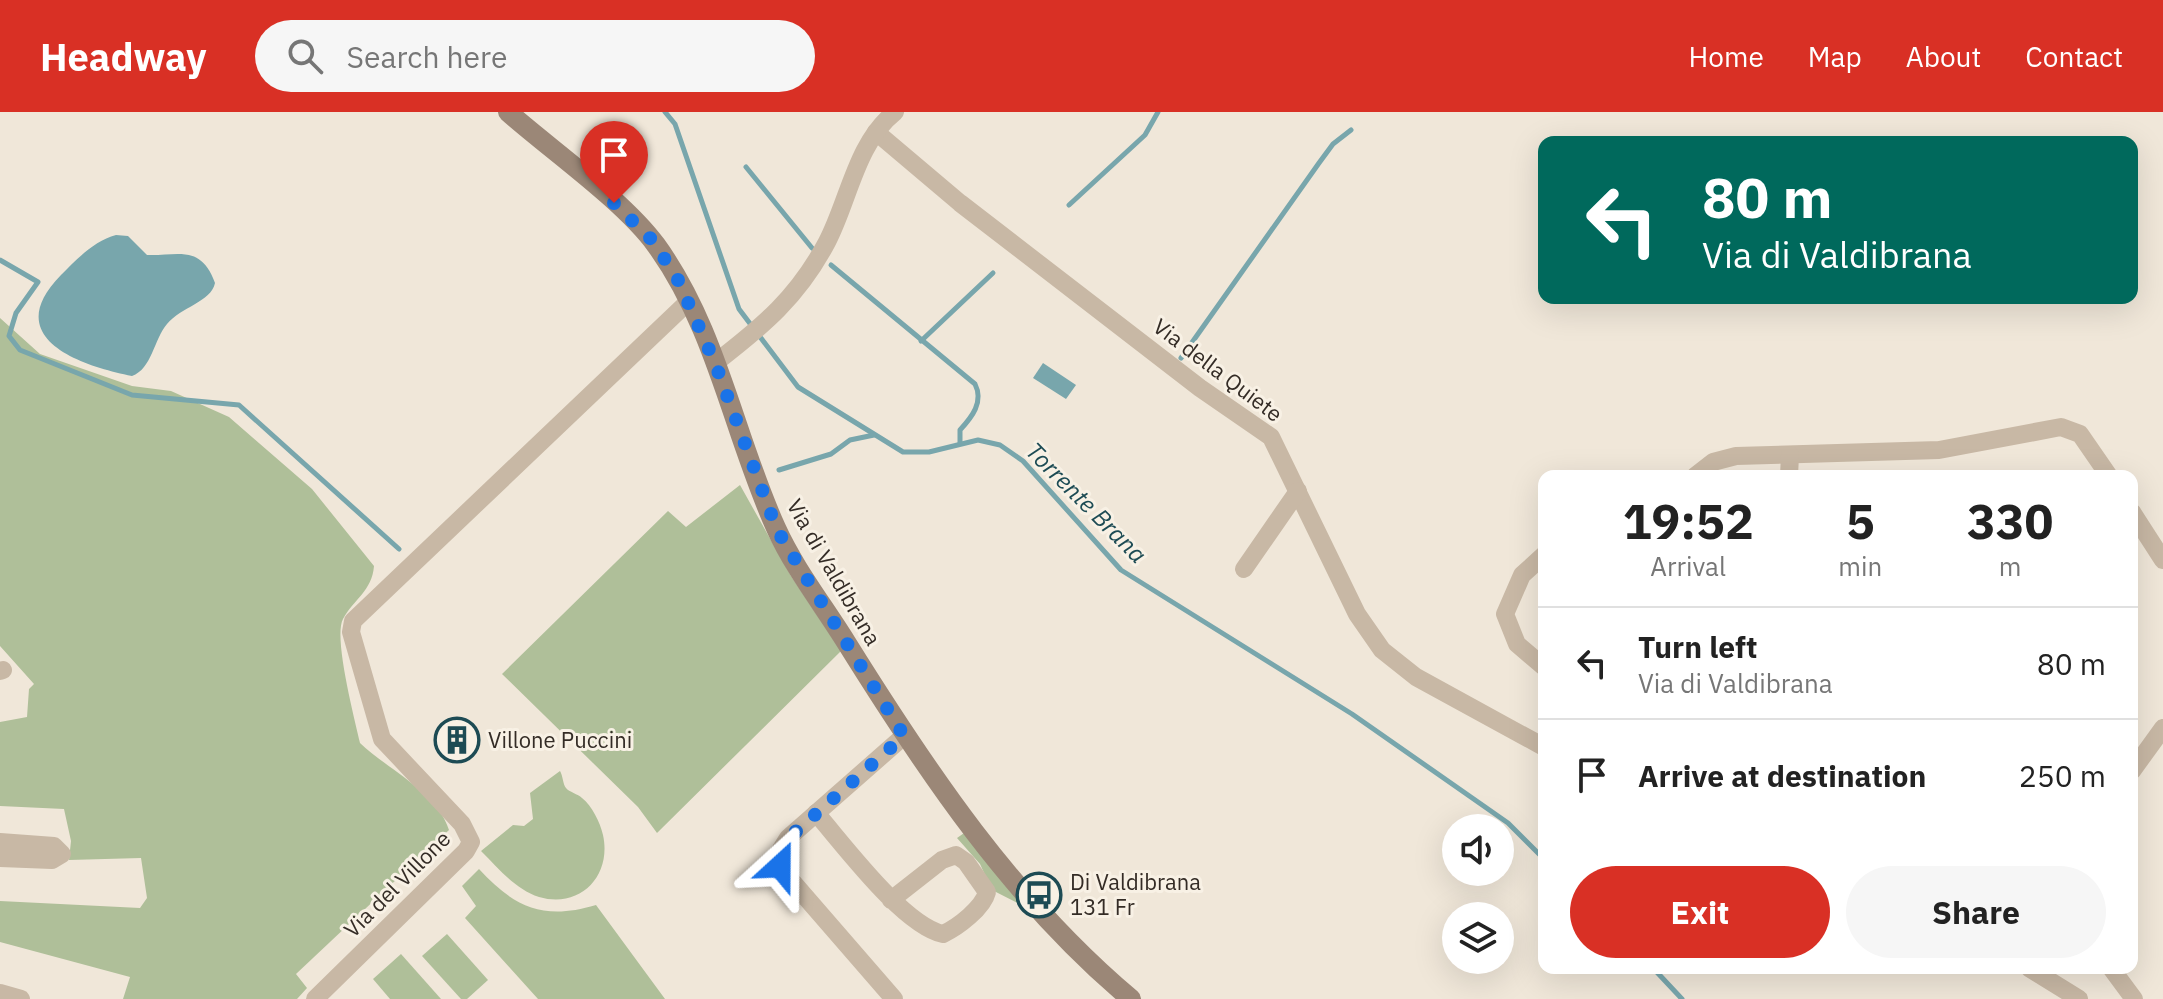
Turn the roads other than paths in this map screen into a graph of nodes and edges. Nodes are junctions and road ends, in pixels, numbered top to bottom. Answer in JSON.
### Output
{"nodes":[{"id":1,"x":508,"y":112,"type":"edge"},
{"id":2,"x":895,"y":112,"type":"edge"},
{"id":3,"x":876,"y":132,"type":"junction"},
{"id":4,"x":689,"y":301,"type":"junction"},
{"id":5,"x":715,"y":363,"type":"junction"},
{"id":6,"x":1790,"y":455,"type":"junction"},
{"id":7,"x":1703,"y":470,"type":"edge"},
{"id":8,"x":1789,"y":470,"type":"edge"},
{"id":9,"x":2105,"y":470,"type":"edge"},
{"id":10,"x":1298,"y":491,"type":"junction"},
{"id":11,"x":2138,"y":521,"type":"edge"},
{"id":12,"x":1538,"y":560,"type":"edge"},
{"id":13,"x":2163,"y":560,"type":"edge"},
{"id":14,"x":1244,"y":569,"type":"dead end"},
{"id":15,"x":1538,"y":662,"type":"edge"},
{"id":16,"x":2163,"y":728,"type":"edge"},
{"id":17,"x":904,"y":736,"type":"junction"},
{"id":18,"x":1538,"y":744,"type":"edge"},
{"id":19,"x":2138,"y":763,"type":"edge"},
{"id":20,"x":816,"y":813,"type":"junction"},
{"id":21,"x":0,"y":842,"type":"edge"},
{"id":22,"x":0,"y":858,"type":"edge"},
{"id":23,"x":891,"y":900,"type":"junction"},
{"id":24,"x":2038,"y":974,"type":"edge"},
{"id":25,"x":2115,"y":974,"type":"edge"},
{"id":26,"x":0,"y":993,"type":"edge"},
{"id":27,"x":2071,"y":997,"type":"edge"},
{"id":28,"x":21,"y":999,"type":"edge"},
{"id":29,"x":315,"y":999,"type":"edge"},
{"id":30,"x":894,"y":999,"type":"edge"},
{"id":31,"x":1131,"y":999,"type":"edge"},
{"id":32,"x":2134,"y":999,"type":"edge"}],
"edges":[{"from":1,"to":4,"type":"street","name":"Via di Valdibrana"},
{"from":2,"to":3,"type":"street"},
{"from":3,"to":5,"type":"street"},
{"from":3,"to":10,"type":"street","name":"Via della Quiete"},
{"from":4,"to":5,"type":"street","name":"Via di Valdibrana"},
{"from":4,"to":29,"type":"street","name":"Via del Villone"},
{"from":5,"to":17,"type":"street","name":"Via di Valdibrana"},
{"from":6,"to":7,"type":"street"},
{"from":6,"to":8,"type":"street"},
{"from":6,"to":9,"type":"street"},
{"from":10,"to":14,"type":"street"},
{"from":10,"to":18,"type":"street","name":"Via della Quiete"},
{"from":11,"to":13,"type":"street"},
{"from":12,"to":15,"type":"street"},
{"from":16,"to":19,"type":"street"},
{"from":17,"to":20,"type":"street"},
{"from":17,"to":31,"type":"street","name":"Via di Valdibrana"},
{"from":20,"to":23,"type":"street"},
{"from":20,"to":30,"type":"street"},
{"from":21,"to":22,"type":"street"},
{"from":23,"to":23,"type":"street"},
{"from":24,"to":27,"type":"street"},
{"from":25,"to":32,"type":"street"},
{"from":26,"to":28,"type":"street"}]}
